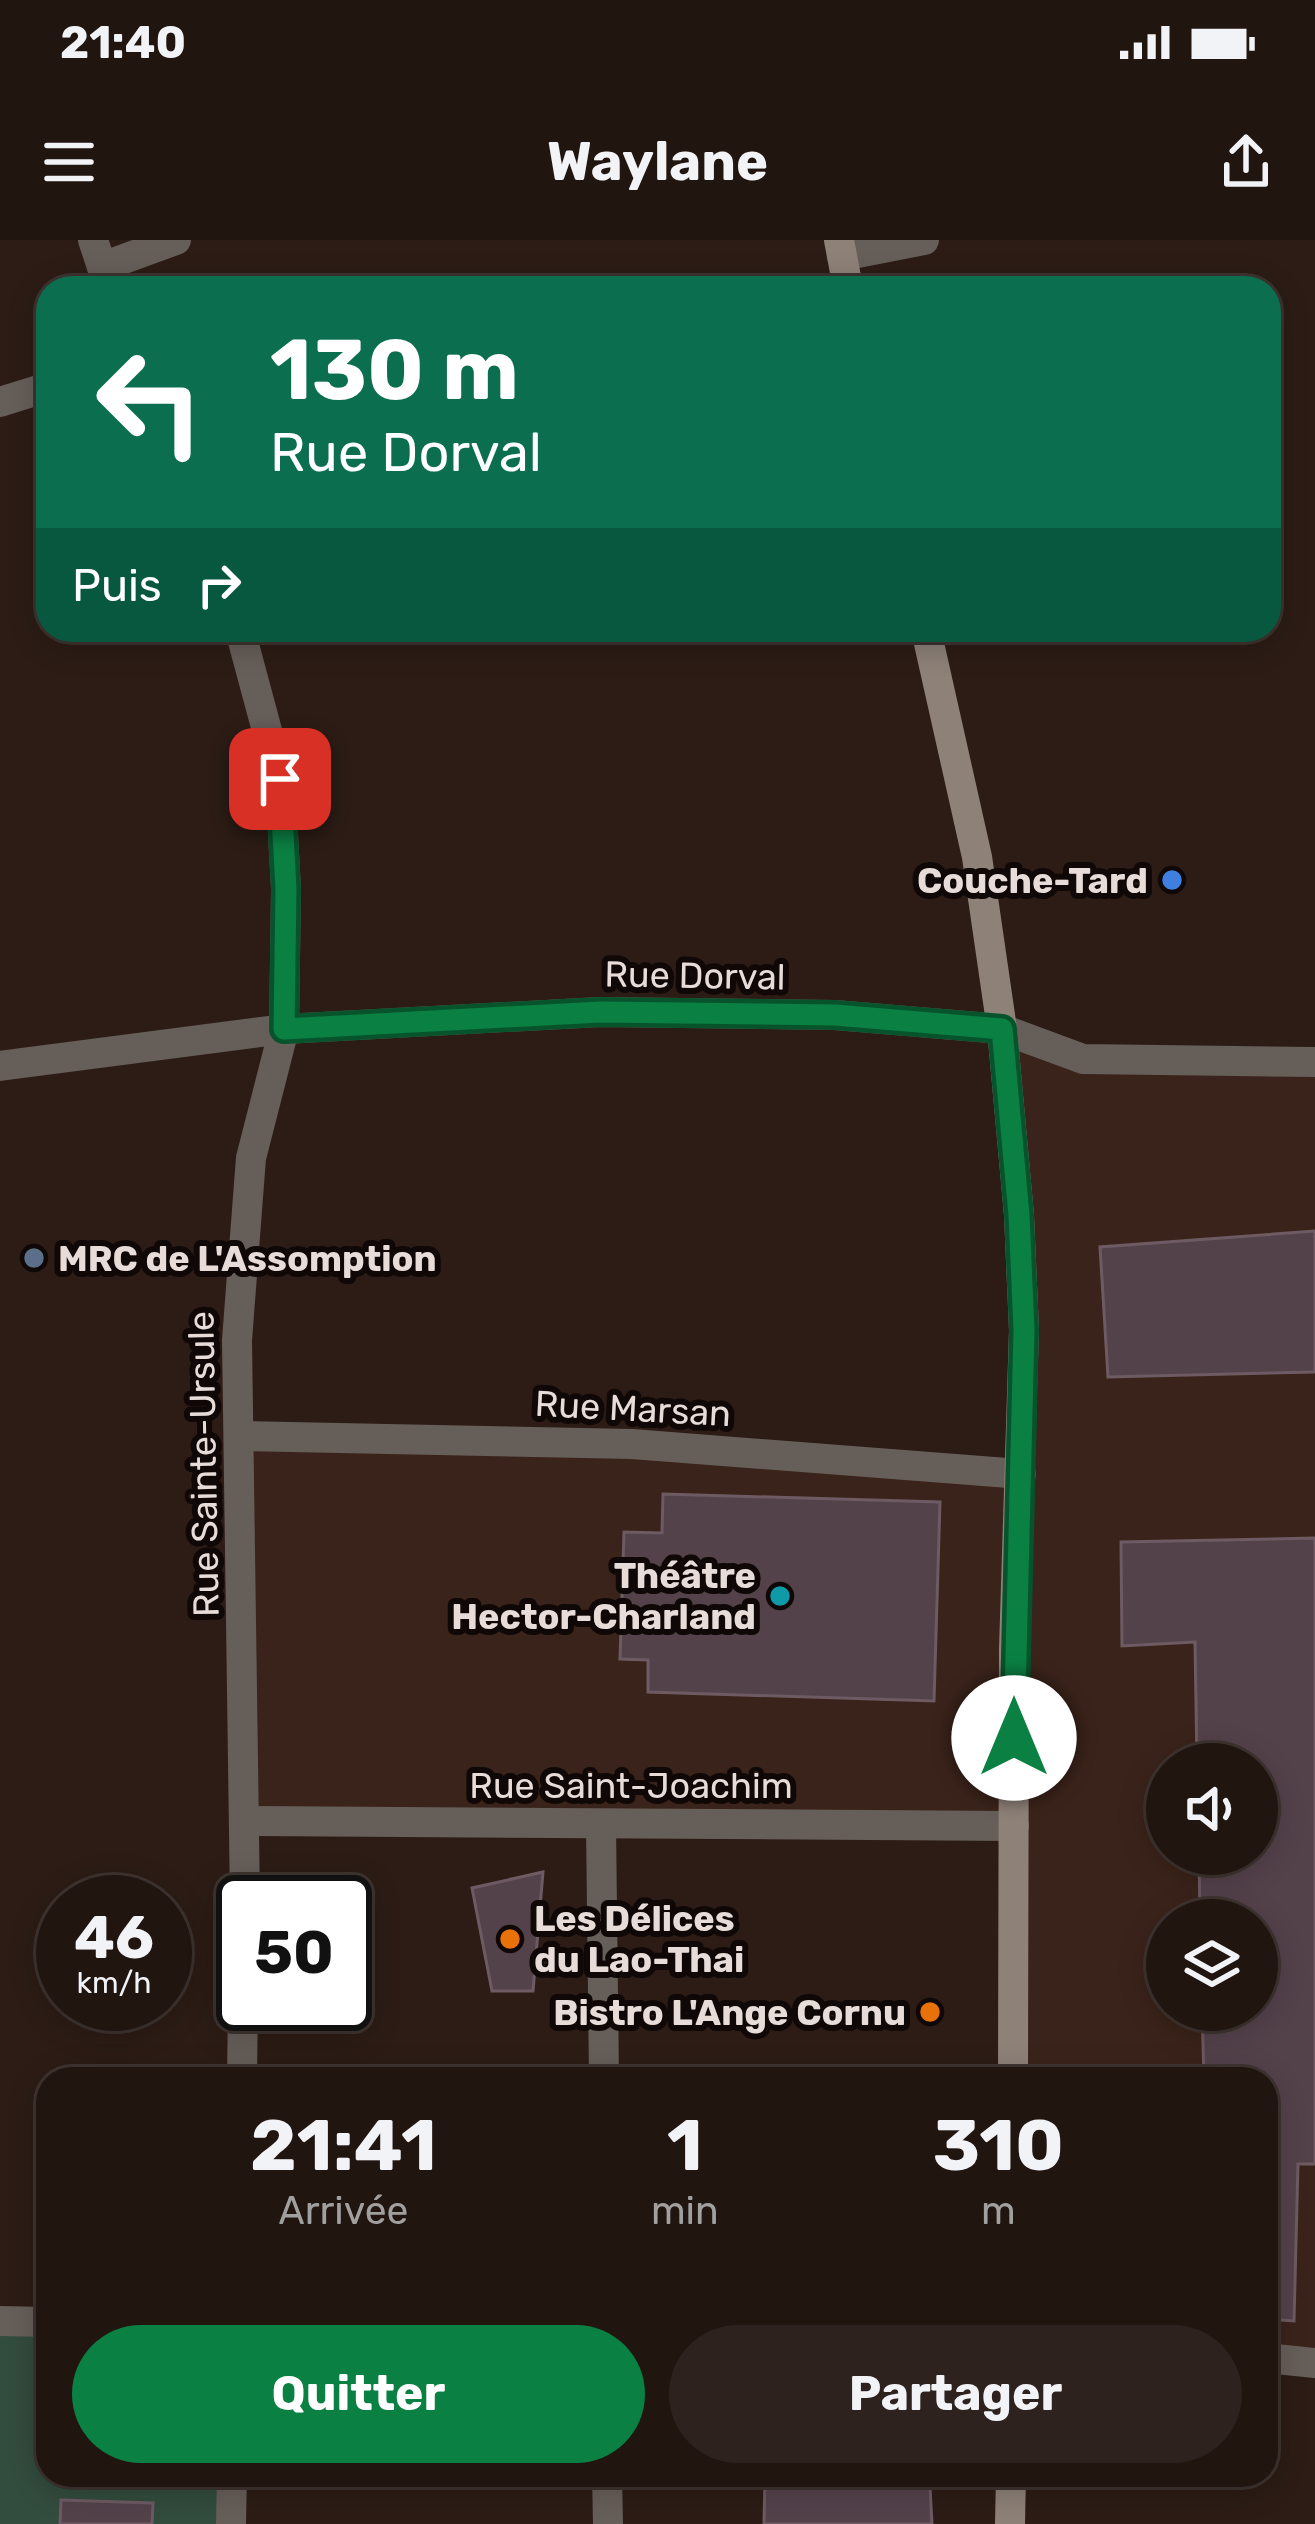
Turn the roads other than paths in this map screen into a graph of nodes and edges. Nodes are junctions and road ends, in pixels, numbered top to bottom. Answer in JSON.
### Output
{"nodes":[{"id":1,"x":176,"y":240,"type":"edge"},
{"id":2,"x":924,"y":240,"type":"edge"},
{"id":3,"x":840,"y":248,"type":"edge"},
{"id":4,"x":101,"y":265,"type":"edge"},
{"id":5,"x":36,"y":391,"type":"edge"},
{"id":6,"x":0,"y":402,"type":"edge"},
{"id":7,"x":243,"y":642,"type":"edge"},
{"id":8,"x":929,"y":642,"type":"edge"},
{"id":9,"x":284,"y":1029,"type":"junction"},
{"id":10,"x":1002,"y":1029,"type":"junction"},
{"id":11,"x":1315,"y":1063,"type":"edge"},
{"id":12,"x":0,"y":1066,"type":"edge"},
{"id":13,"x":241,"y":1436,"type":"junction"},
{"id":14,"x":1021,"y":1474,"type":"junction"},
{"id":15,"x":247,"y":1822,"type":"junction"},
{"id":16,"x":601,"y":1824,"type":"junction"},
{"id":17,"x":1013,"y":1826,"type":"junction"},
{"id":18,"x":246,"y":1875,"type":"edge"},
{"id":19,"x":243,"y":2031,"type":"edge"},
{"id":20,"x":242,"y":2067,"type":"edge"},
{"id":21,"x":604,"y":2067,"type":"edge"},
{"id":22,"x":1013,"y":2067,"type":"edge"},
{"id":23,"x":0,"y":2321,"type":"edge"},
{"id":24,"x":36,"y":2322,"type":"edge"},
{"id":25,"x":1278,"y":2359,"type":"edge"},
{"id":26,"x":1315,"y":2362,"type":"edge"},
{"id":27,"x":232,"y":2487,"type":"edge"},
{"id":28,"x":607,"y":2487,"type":"edge"},
{"id":29,"x":1011,"y":2487,"type":"edge"},
{"id":30,"x":231,"y":2524,"type":"edge"},
{"id":31,"x":608,"y":2524,"type":"edge"},
{"id":32,"x":1010,"y":2524,"type":"edge"}],
"edges":[{"from":1,"to":4,"type":"street"},
{"from":2,"to":3,"type":"street"},
{"from":5,"to":6,"type":"street"},
{"from":7,"to":9,"type":"street","name":"Rue Sainte-Ursule"},
{"from":8,"to":10,"type":"main road"},
{"from":9,"to":10,"type":"street","name":"Rue Dorval"},
{"from":9,"to":12,"type":"street","name":"Rue Dorval"},
{"from":9,"to":13,"type":"street","name":"Rue Sainte-Ursule"},
{"from":10,"to":11,"type":"street","name":"Rue Dorval"},
{"from":10,"to":14,"type":"main road"},
{"from":13,"to":14,"type":"street","name":"Rue Marsan"},
{"from":13,"to":15,"type":"street","name":"Rue Sainte-Ursule"},
{"from":14,"to":17,"type":"main road"},
{"from":15,"to":16,"type":"street","name":"Rue Saint-Joachim"},
{"from":15,"to":18,"type":"street","name":"Rue Sainte-Ursule"},
{"from":16,"to":17,"type":"street","name":"Rue Saint-Joachim"},
{"from":16,"to":21,"type":"street"},
{"from":17,"to":22,"type":"main road"},
{"from":19,"to":20,"type":"street"},
{"from":23,"to":24,"type":"street"},
{"from":25,"to":26,"type":"street"},
{"from":27,"to":30,"type":"street"},
{"from":28,"to":31,"type":"street"},
{"from":29,"to":32,"type":"main road"}]}
